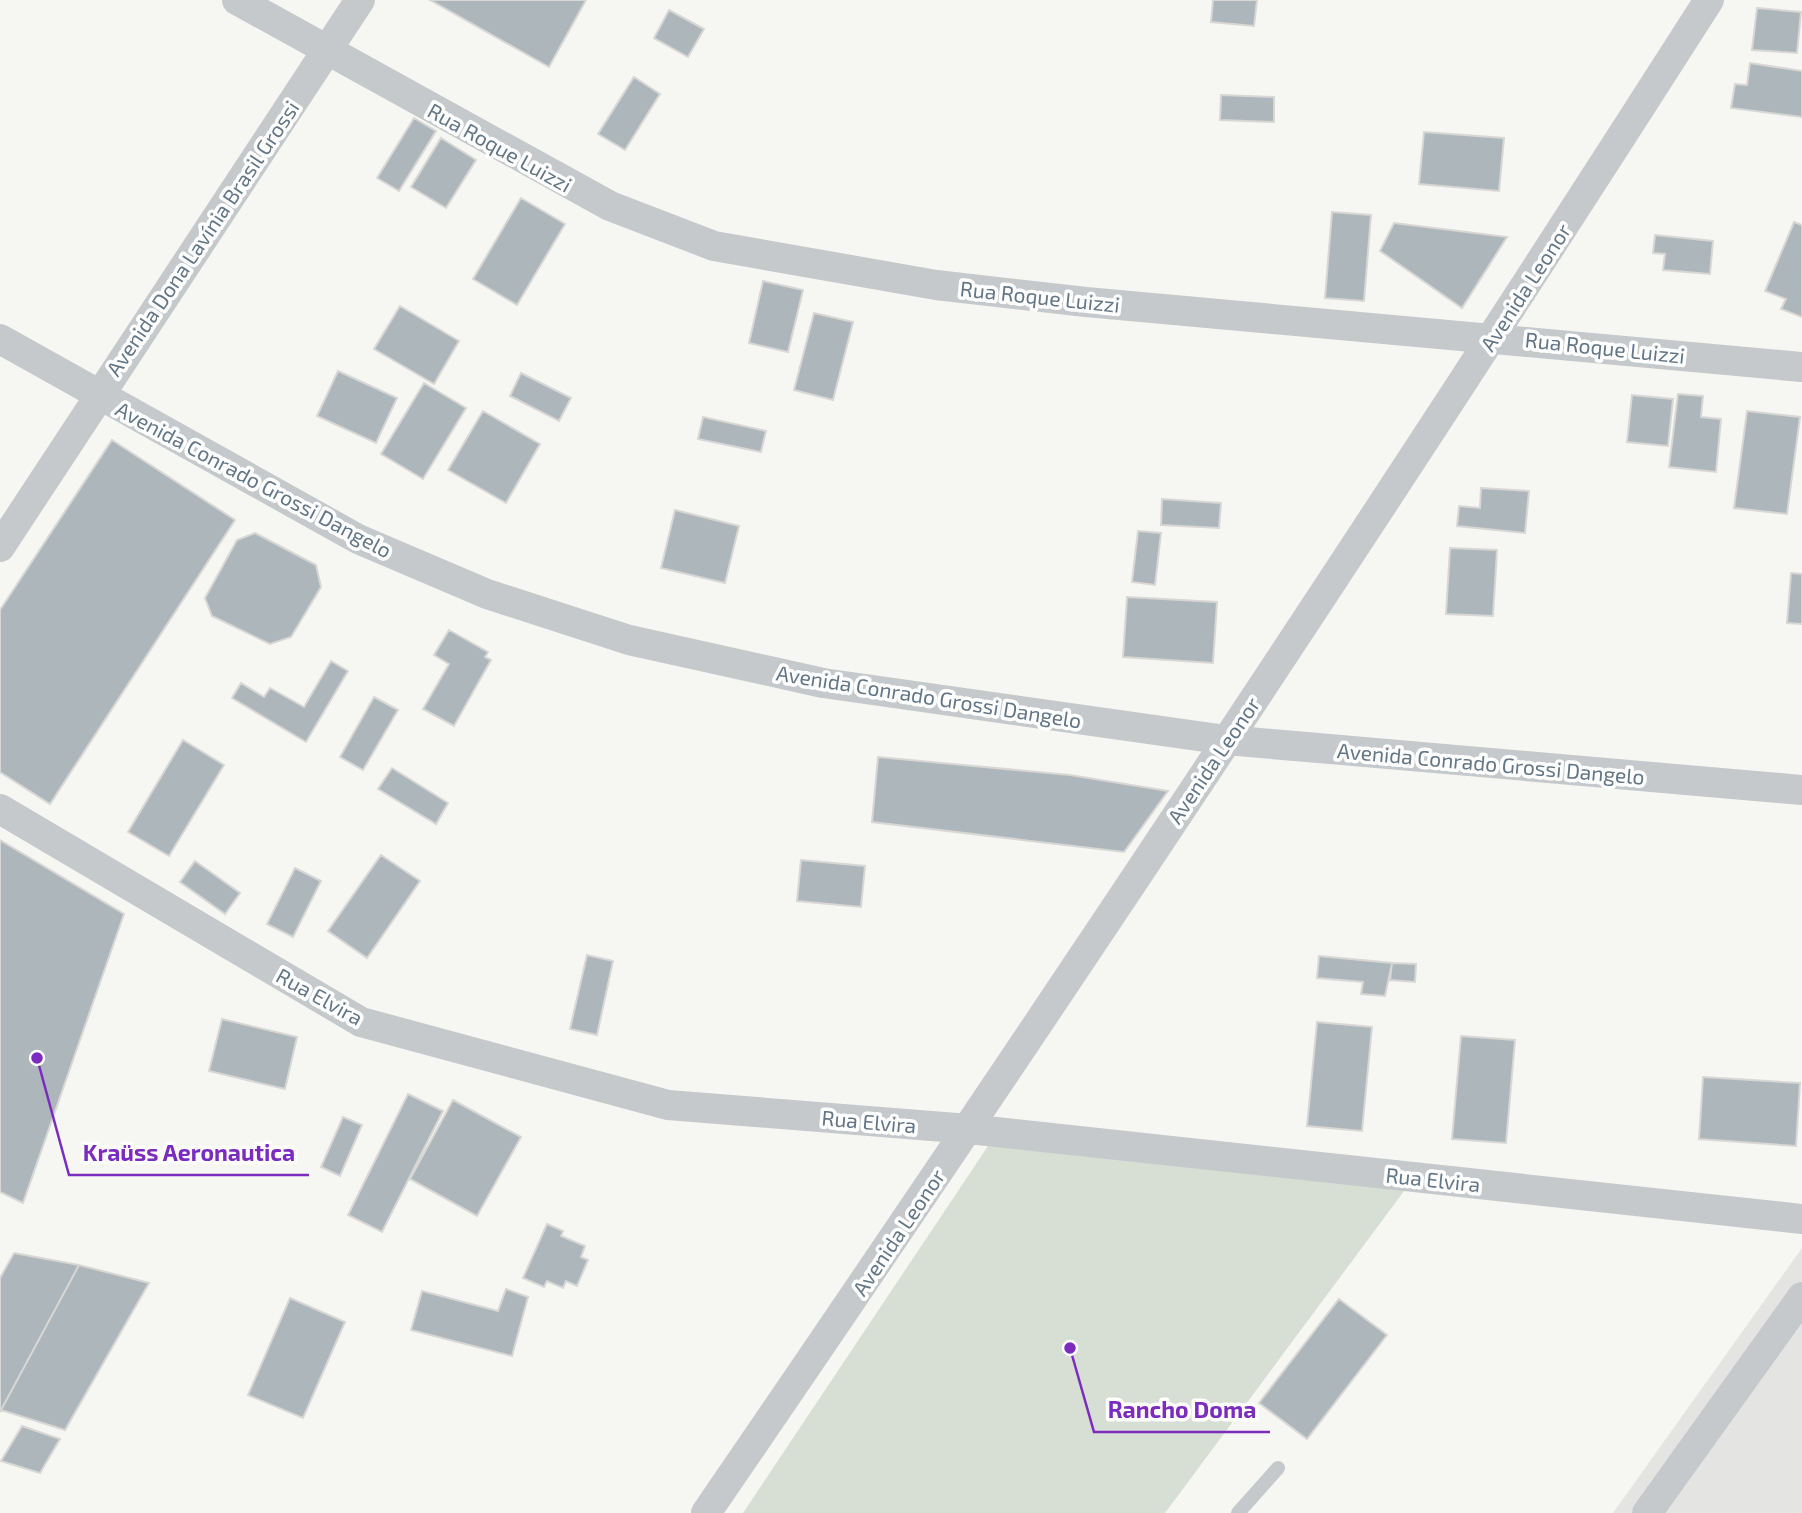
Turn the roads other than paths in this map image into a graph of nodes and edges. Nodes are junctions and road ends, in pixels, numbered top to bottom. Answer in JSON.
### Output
{"nodes":[{"id":1,"x":237,"y":0,"type":"edge"},
{"id":2,"x":360,"y":0,"type":"edge"},
{"id":3,"x":1709,"y":0,"type":"edge"},
{"id":4,"x":326,"y":52,"type":"junction"},
{"id":5,"x":1494,"y":337,"type":"junction"},
{"id":6,"x":0,"y":339,"type":"edge"},
{"id":7,"x":1802,"y":367,"type":"edge"},
{"id":8,"x":97,"y":395,"type":"junction"},
{"id":9,"x":0,"y":547,"type":"edge"},
{"id":10,"x":1226,"y":740,"type":"junction"},
{"id":11,"x":1802,"y":790,"type":"edge"},
{"id":12,"x":0,"y":809,"type":"edge"},
{"id":13,"x":969,"y":1129,"type":"junction"},
{"id":14,"x":1802,"y":1219,"type":"edge"},
{"id":15,"x":1802,"y":1297,"type":"edge"},
{"id":16,"x":1278,"y":1468,"type":"dead end"},
{"id":17,"x":706,"y":1513,"type":"edge"},
{"id":18,"x":1238,"y":1513,"type":"edge"},
{"id":19,"x":1647,"y":1513,"type":"edge"}],
"edges":[{"from":1,"to":4,"type":"street","name":"Rua Roque Luizzi"},
{"from":2,"to":4,"type":"street","name":"Avenida Dona Lavínia Brasil Grossi"},
{"from":3,"to":5,"type":"street","name":"Avenida Leonor"},
{"from":4,"to":5,"type":"street","name":"Rua Roque Luizzi"},
{"from":4,"to":8,"type":"street","name":"Avenida Dona Lavínia Brasil Grossi"},
{"from":5,"to":7,"type":"street","name":"Rua Roque Luizzi"},
{"from":5,"to":10,"type":"street","name":"Avenida Leonor"},
{"from":6,"to":8,"type":"street","name":"Avenida Conrado Grossi Dangelo"},
{"from":8,"to":9,"type":"street","name":"Avenida Dona Lavínia Brasil Grossi"},
{"from":8,"to":10,"type":"street","name":"Avenida Conrado Grossi Dangelo"},
{"from":10,"to":11,"type":"street","name":"Avenida Conrado Grossi Dangelo"},
{"from":10,"to":13,"type":"street","name":"Avenida Leonor"},
{"from":12,"to":13,"type":"street","name":"Rua Elvira"},
{"from":13,"to":14,"type":"street","name":"Rua Elvira"},
{"from":13,"to":17,"type":"street","name":"Avenida Leonor"},
{"from":15,"to":19,"type":"street"},
{"from":16,"to":18,"type":"lane"}]}
